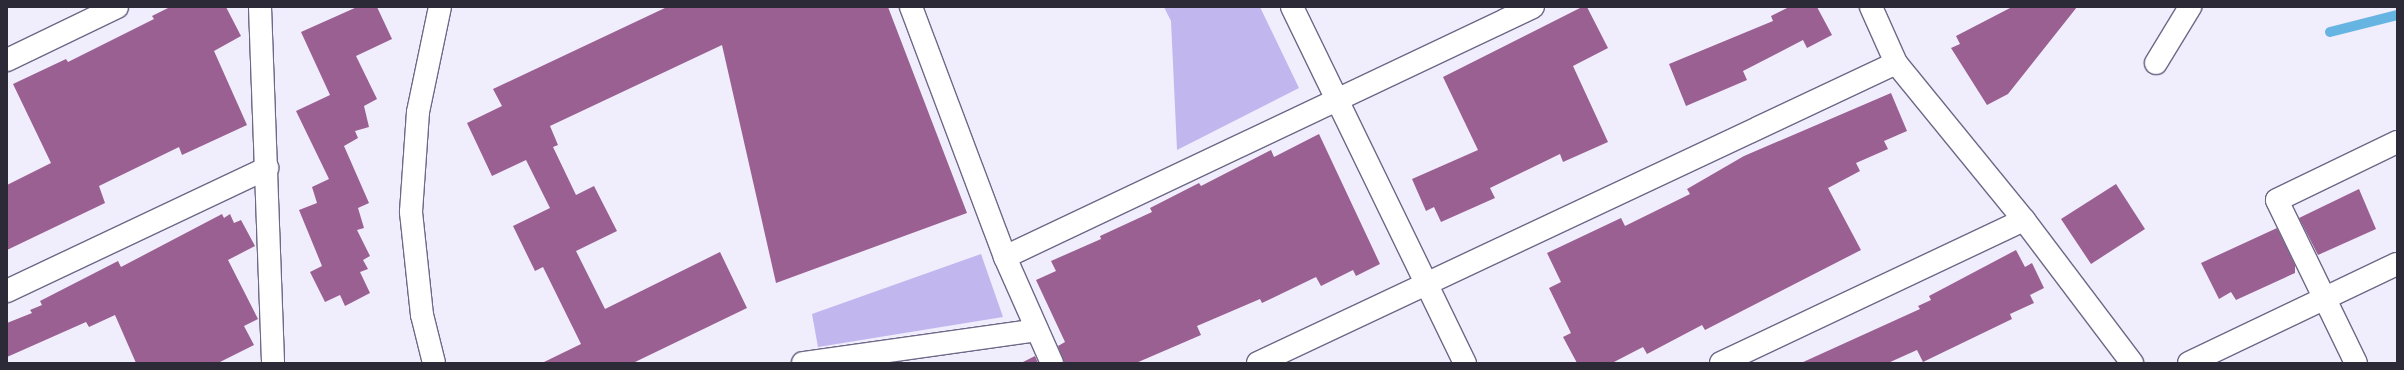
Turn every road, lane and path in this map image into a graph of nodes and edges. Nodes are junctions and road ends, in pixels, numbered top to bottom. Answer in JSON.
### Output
{"nodes":[{"id":1,"x":117,"y":7,"type":"edge"},
{"id":2,"x":260,"y":7,"type":"edge"},
{"id":3,"x":440,"y":7,"type":"edge"},
{"id":4,"x":911,"y":7,"type":"edge"},
{"id":5,"x":1292,"y":7,"type":"edge"},
{"id":6,"x":1533,"y":7,"type":"edge"},
{"id":7,"x":1871,"y":7,"type":"edge"},
{"id":8,"x":2190,"y":7,"type":"edge"},
{"id":9,"x":7,"y":60,"type":"edge"},
{"id":10,"x":1896,"y":63,"type":"junction"},
{"id":11,"x":2156,"y":63,"type":"dead end"},
{"id":12,"x":1337,"y":100,"type":"junction"},
{"id":13,"x":2397,"y":142,"type":"edge"},
{"id":14,"x":267,"y":168,"type":"junction"},
{"id":15,"x":2024,"y":220,"type":"junction"},
{"id":16,"x":1005,"y":257,"type":"junction"},
{"id":17,"x":2397,"y":264,"type":"edge"},
{"id":18,"x":1426,"y":284,"type":"junction"},
{"id":19,"x":7,"y":291,"type":"edge"},
{"id":20,"x":2326,"y":299,"type":"junction"},
{"id":21,"x":1037,"y":330,"type":"junction"},
{"id":22,"x":273,"y":363,"type":"edge"},
{"id":23,"x":434,"y":363,"type":"edge"},
{"id":24,"x":803,"y":363,"type":"edge"},
{"id":25,"x":1052,"y":363,"type":"edge"},
{"id":26,"x":1258,"y":363,"type":"edge"},
{"id":27,"x":1465,"y":363,"type":"edge"},
{"id":28,"x":1721,"y":363,"type":"edge"},
{"id":29,"x":2132,"y":363,"type":"edge"},
{"id":30,"x":2189,"y":363,"type":"edge"},
{"id":31,"x":2356,"y":363,"type":"edge"}],
"edges":[{"from":1,"to":9,"type":"street"},
{"from":2,"to":14,"type":"street"},
{"from":3,"to":23,"type":"street"},
{"from":4,"to":16,"type":"street"},
{"from":5,"to":12,"type":"street"},
{"from":6,"to":12,"type":"street"},
{"from":7,"to":10,"type":"street"},
{"from":8,"to":11,"type":"street"},
{"from":10,"to":15,"type":"street"},
{"from":10,"to":18,"type":"street"},
{"from":12,"to":16,"type":"street"},
{"from":12,"to":18,"type":"street"},
{"from":13,"to":20,"type":"street"},
{"from":14,"to":19,"type":"street"},
{"from":14,"to":22,"type":"street"},
{"from":15,"to":28,"type":"street"},
{"from":15,"to":29,"type":"street"},
{"from":16,"to":21,"type":"street"},
{"from":17,"to":20,"type":"street"},
{"from":18,"to":26,"type":"street"},
{"from":18,"to":27,"type":"street"},
{"from":20,"to":30,"type":"street"},
{"from":20,"to":31,"type":"street"},
{"from":21,"to":24,"type":"street"},
{"from":21,"to":25,"type":"street"}]}
